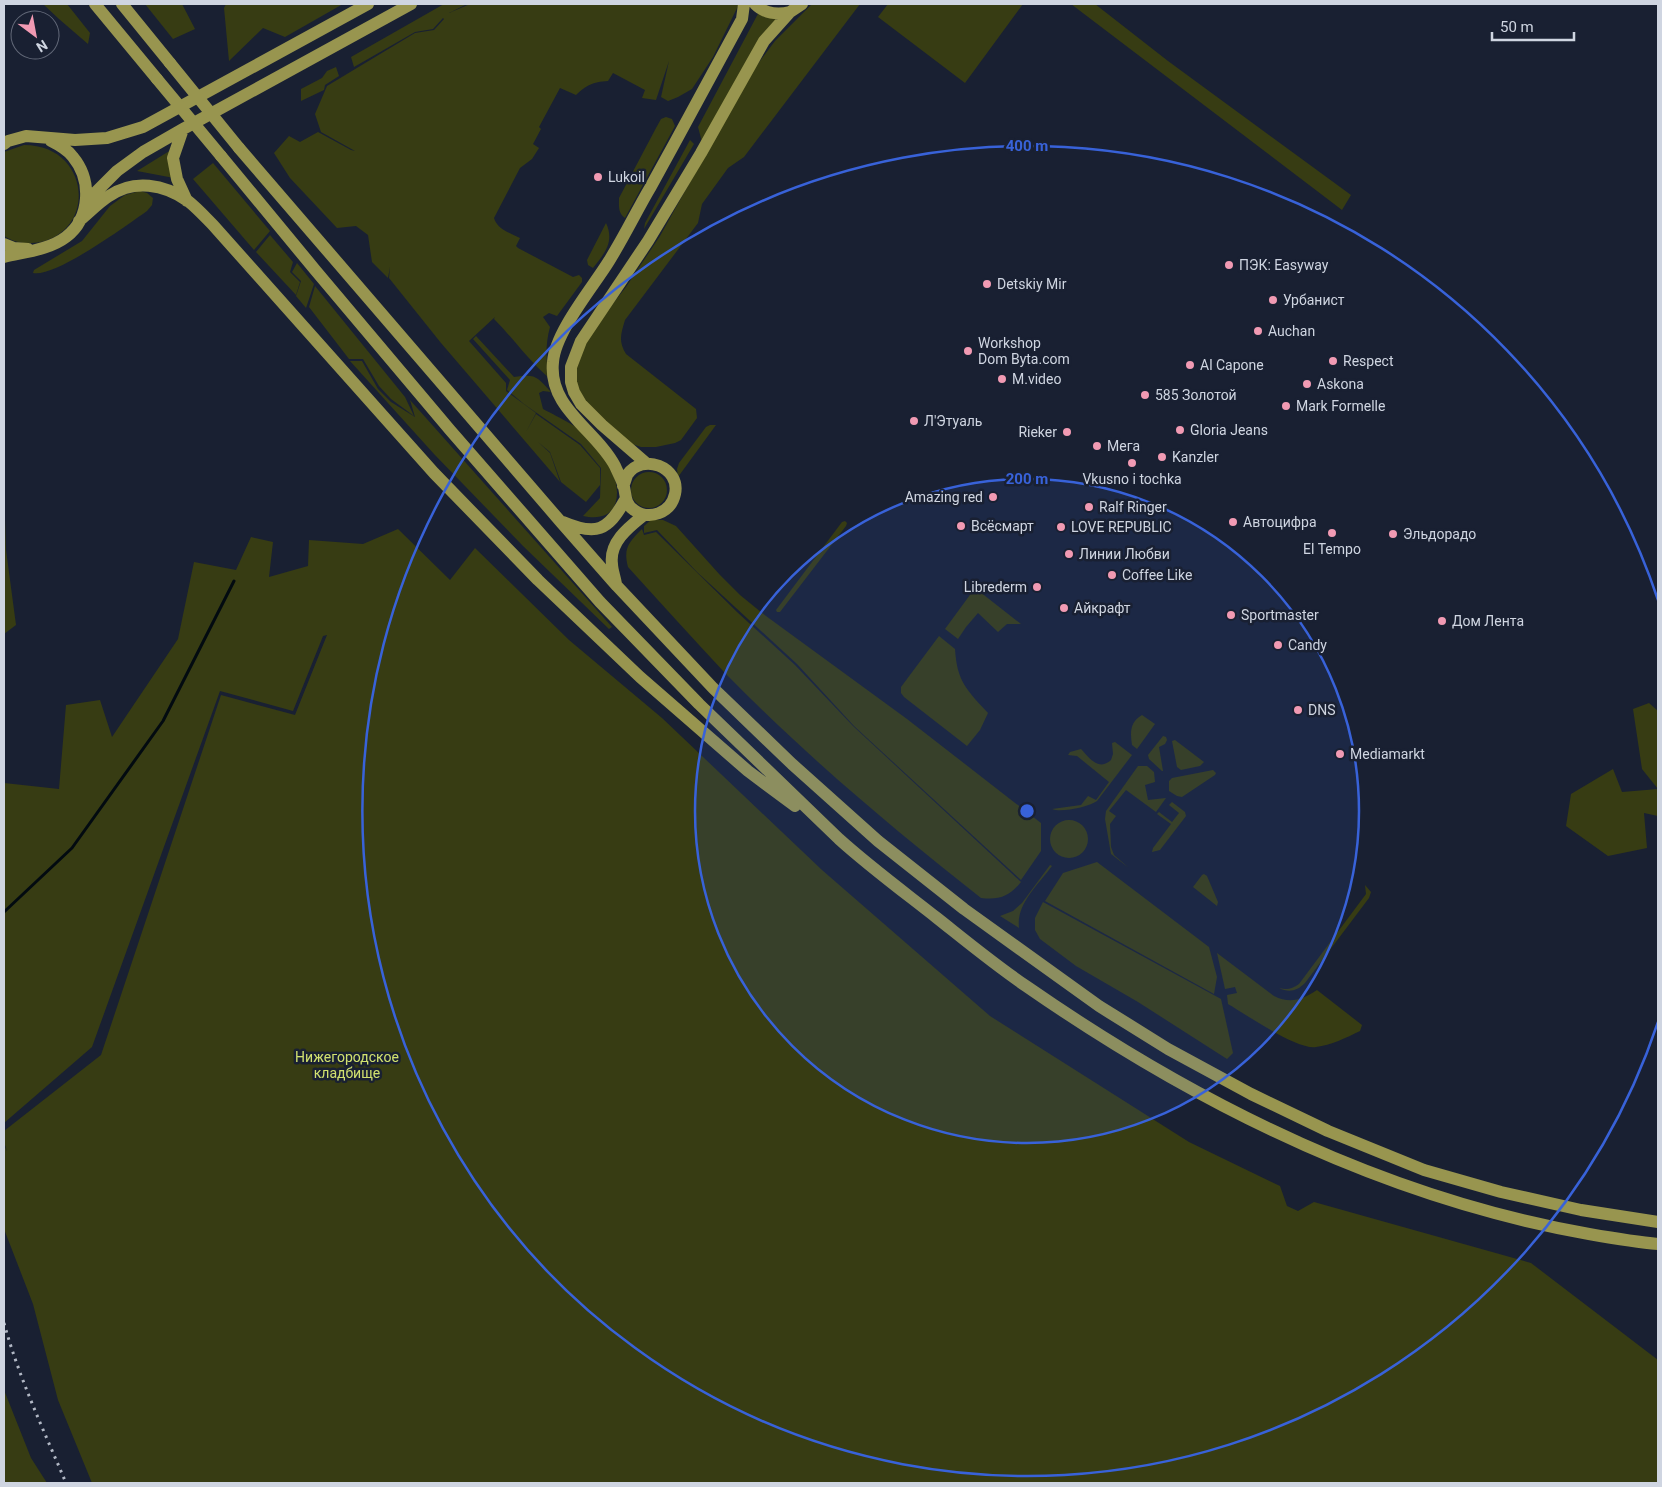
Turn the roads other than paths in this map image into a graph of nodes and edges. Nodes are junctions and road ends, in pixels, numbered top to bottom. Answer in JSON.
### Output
{"nodes":[{"id":1,"x":95,"y":4,"type":"edge"},
{"id":2,"x":122,"y":4,"type":"edge"},
{"id":3,"x":368,"y":4,"type":"edge"},
{"id":4,"x":411,"y":4,"type":"edge"},
{"id":5,"x":744,"y":4,"type":"edge"},
{"id":6,"x":756,"y":4,"type":"edge"},
{"id":7,"x":802,"y":4,"type":"edge"},
{"id":8,"x":790,"y":12,"type":"junction"},
{"id":9,"x":183,"y":129,"type":"junction"},
{"id":10,"x":47,"y":139,"type":"junction"},
{"id":11,"x":4,"y":144,"type":"edge"},
{"id":12,"x":187,"y":201,"type":"junction"},
{"id":13,"x":86,"y":202,"type":"junction"},
{"id":14,"x":79,"y":221,"type":"junction"},
{"id":15,"x":4,"y":244,"type":"edge"},
{"id":16,"x":34,"y":250,"type":"junction"},
{"id":17,"x":4,"y":257,"type":"edge"},
{"id":18,"x":646,"y":464,"type":"junction"},
{"id":19,"x":623,"y":486,"type":"junction"},
{"id":20,"x":626,"y":500,"type":"junction"},
{"id":21,"x":644,"y":515,"type":"junction"},
{"id":22,"x":560,"y":521,"type":"junction"},
{"id":23,"x":617,"y":586,"type":"junction"},
{"id":24,"x":839,"y":839,"type":"junction"},
{"id":25,"x":1658,"y":1222,"type":"edge"},
{"id":26,"x":1658,"y":1244,"type":"edge"}],
"edges":[{"from":1,"to":24,"type":"main road","bridge":true},
{"from":2,"to":22,"type":"main road","bridge":true},
{"from":3,"to":10,"type":"main road"},
{"from":4,"to":9,"type":"main road"},
{"from":5,"to":19,"type":"main road"},
{"from":6,"to":8,"type":"main road"},
{"from":7,"to":8,"type":"main road"},
{"from":8,"to":18,"type":"main road"},
{"from":9,"to":12,"type":"main road"},
{"from":9,"to":13,"type":"main road"},
{"from":10,"to":11,"type":"main road"},
{"from":10,"to":13,"type":"main road"},
{"from":12,"to":14,"type":"main road"},
{"from":12,"to":24,"type":"main road"},
{"from":13,"to":14,"type":"main road"},
{"from":14,"to":16,"type":"main road"},
{"from":15,"to":16,"type":"main road"},
{"from":16,"to":17,"type":"main road"},
{"from":18,"to":19,"type":"main road"},
{"from":18,"to":21,"type":"main road"},
{"from":19,"to":20,"type":"main road"},
{"from":20,"to":21,"type":"main road"},
{"from":20,"to":22,"type":"main road"},
{"from":21,"to":23,"type":"main road"},
{"from":22,"to":23,"type":"main road"},
{"from":23,"to":25,"type":"main road"},
{"from":24,"to":26,"type":"main road"}]}
